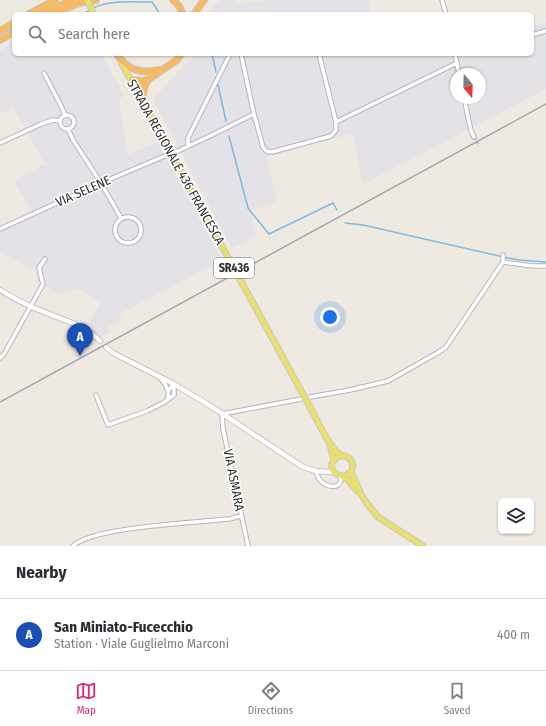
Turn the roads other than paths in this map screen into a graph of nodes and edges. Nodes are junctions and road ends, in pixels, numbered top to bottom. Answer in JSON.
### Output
{"nodes":[{"id":1,"x":55,"y":0,"type":"edge"},
{"id":2,"x":87,"y":0,"type":"edge"},
{"id":3,"x":96,"y":0,"type":"edge"},
{"id":4,"x":173,"y":0,"type":"edge"},
{"id":5,"x":204,"y":0,"type":"edge"},
{"id":6,"x":442,"y":0,"type":"edge"},
{"id":7,"x":74,"y":2,"type":"edge"},
{"id":8,"x":33,"y":12,"type":"edge"},
{"id":9,"x":46,"y":12,"type":"edge"},
{"id":10,"x":56,"y":12,"type":"edge"},
{"id":11,"x":93,"y":12,"type":"edge"},
{"id":12,"x":182,"y":12,"type":"edge"},
{"id":13,"x":195,"y":12,"type":"edge"},
{"id":14,"x":445,"y":12,"type":"edge"},
{"id":15,"x":12,"y":24,"type":"edge"},
{"id":16,"x":12,"y":28,"type":"edge"},
{"id":17,"x":0,"y":31,"type":"edge"},
{"id":18,"x":546,"y":31,"type":"edge"},
{"id":19,"x":12,"y":33,"type":"edge"},
{"id":20,"x":0,"y":34,"type":"edge"},
{"id":21,"x":534,"y":34,"type":"edge"},
{"id":22,"x":0,"y":40,"type":"edge"},
{"id":23,"x":118,"y":56,"type":"edge"},
{"id":24,"x":118,"y":56,"type":"edge"},
{"id":25,"x":179,"y":56,"type":"edge"},
{"id":26,"x":229,"y":56,"type":"edge"},
{"id":27,"x":242,"y":56,"type":"edge"},
{"id":28,"x":320,"y":56,"type":"edge"},
{"id":29,"x":455,"y":56,"type":"edge"},
{"id":30,"x":457,"y":63,"type":"junction"},
{"id":31,"x":458,"y":68,"type":"edge"},
{"id":32,"x":162,"y":70,"type":"junction"},
{"id":33,"x":143,"y":72,"type":"junction"},
{"id":34,"x":44,"y":73,"type":"dead end"},
{"id":35,"x":151,"y":77,"type":"junction"},
{"id":36,"x":132,"y":80,"type":"junction"},
{"id":37,"x":143,"y":102,"type":"junction"},
{"id":38,"x":465,"y":104,"type":"edge"},
{"id":39,"x":254,"y":114,"type":"junction"},
{"id":40,"x":65,"y":115,"type":"junction"},
{"id":41,"x":60,"y":120,"type":"junction"},
{"id":42,"x":336,"y":122,"type":"junction"},
{"id":43,"x":68,"y":129,"type":"junction"},
{"id":44,"x":474,"y":136,"type":"tunnel mouth"},
{"id":45,"x":0,"y":143,"type":"edge"},
{"id":46,"x":188,"y":146,"type":"junction"},
{"id":47,"x":176,"y":152,"type":"dead end"},
{"id":48,"x":168,"y":156,"type":"dead end"},
{"id":49,"x":101,"y":184,"type":"junction"},
{"id":50,"x":121,"y":218,"type":"junction"},
{"id":51,"x":0,"y":229,"type":"edge"},
{"id":52,"x":45,"y":259,"type":"dead end"},
{"id":53,"x":546,"y":266,"type":"edge"},
{"id":54,"x":0,"y":290,"type":"edge"},
{"id":55,"x":31,"y":306,"type":"junction"},
{"id":56,"x":100,"y":341,"type":"dead end"},
{"id":57,"x":106,"y":347,"type":"dead end"},
{"id":58,"x":0,"y":358,"type":"edge"},
{"id":59,"x":160,"y":377,"type":"junction"},
{"id":60,"x":174,"y":384,"type":"junction"},
{"id":61,"x":181,"y":389,"type":"junction"},
{"id":62,"x":168,"y":392,"type":"junction"},
{"id":63,"x":96,"y":395,"type":"dead end"},
{"id":64,"x":174,"y":395,"type":"junction"},
{"id":65,"x":310,"y":397,"type":"dead end"},
{"id":66,"x":168,"y":399,"type":"junction"},
{"id":67,"x":301,"y":399,"type":"dead end"},
{"id":68,"x":222,"y":414,"type":"junction"},
{"id":69,"x":327,"y":438,"type":"junction"},
{"id":70,"x":342,"y":456,"type":"junction"},
{"id":71,"x":333,"y":461,"type":"junction"},
{"id":72,"x":318,"y":472,"type":"junction"},
{"id":73,"x":350,"y":472,"type":"junction"},
{"id":74,"x":340,"y":475,"type":"junction"},
{"id":75,"x":360,"y":494,"type":"junction"},
{"id":76,"x":241,"y":516,"type":"junction"},
{"id":77,"x":73,"y":546,"type":"edge"},
{"id":78,"x":248,"y":546,"type":"edge"},
{"id":79,"x":422,"y":546,"type":"edge"}],
"edges":[{"from":1,"to":8,"type":"highway"},
{"from":2,"to":7,"type":"highway"},
{"from":2,"to":11,"type":"main road","bridge":true},
{"from":3,"to":7,"type":"highway"},
{"from":4,"to":12,"type":"highway"},
{"from":5,"to":13,"type":"highway"},
{"from":6,"to":14,"type":"street"},
{"from":7,"to":9,"type":"highway"},
{"from":7,"to":10,"type":"highway"},
{"from":15,"to":17,"type":"highway"},
{"from":16,"to":20,"type":"highway"},
{"from":18,"to":21,"type":"street"},
{"from":19,"to":22,"type":"highway"},
{"from":23,"to":33,"type":"highway"},
{"from":24,"to":36,"type":"main road","name":"STRADA REGIONALE 436 FRANCESCA","number":"SR436"},
{"from":25,"to":32,"type":"highway"},
{"from":26,"to":46,"type":"street"},
{"from":27,"to":39,"type":"street"},
{"from":28,"to":42,"type":"street"},
{"from":29,"to":30,"type":"street"},
{"from":30,"to":31,"type":"street"},
{"from":30,"to":42,"type":"street"},
{"from":32,"to":33,"type":"highway"},
{"from":32,"to":35,"type":"highway"},
{"from":33,"to":36,"type":"highway"},
{"from":34,"to":40,"type":"street"},
{"from":35,"to":36,"type":"highway"},
{"from":35,"to":37,"type":"highway"},
{"from":36,"to":37,"type":"main road","name":"STRADA REGIONALE 436 FRANCESCA","number":"SR436"},
{"from":37,"to":69,"type":"main road","name":"STRADA REGIONALE 436 FRANCESCA","number":"SR436","bridge":true},
{"from":38,"to":44,"type":"street"},
{"from":39,"to":42,"type":"street"},
{"from":39,"to":46,"type":"street"},
{"from":40,"to":41,"type":"street"},
{"from":40,"to":43,"type":"street"},
{"from":41,"to":43,"type":"street"},
{"from":41,"to":45,"type":"street"},
{"from":43,"to":49,"type":"street"},
{"from":46,"to":47,"type":"street"},
{"from":48,"to":49,"type":"street","name":"VIA SELENE"},
{"from":49,"to":50,"type":"street"},
{"from":49,"to":51,"type":"street","name":"VIA SELENE"},
{"from":50,"to":50,"type":"street"},
{"from":52,"to":55,"type":"street"},
{"from":53,"to":65,"type":"street"},
{"from":54,"to":55,"type":"street"},
{"from":55,"to":56,"type":"street"},
{"from":55,"to":58,"type":"street"},
{"from":57,"to":59,"type":"street"},
{"from":59,"to":60,"type":"street"},
{"from":59,"to":62,"type":"street"},
{"from":60,"to":61,"type":"street"},
{"from":60,"to":62,"type":"street"},
{"from":60,"to":64,"type":"street"},
{"from":61,"to":64,"type":"street"},
{"from":61,"to":68,"type":"street"},
{"from":62,"to":66,"type":"street"},
{"from":63,"to":66,"type":"street"},
{"from":64,"to":66,"type":"street"},
{"from":67,"to":68,"type":"street"},
{"from":68,"to":72,"type":"street"},
{"from":68,"to":76,"type":"street","name":"VIA ASMARA"},
{"from":69,"to":70,"type":"main road","name":"STRADA REGIONALE 436 FRANCESCA","number":"SR436"},
{"from":69,"to":71,"type":"main road","name":"STRADA REGIONALE 436 FRANCESCA","number":"SR436"},
{"from":70,"to":71,"type":"main road"},
{"from":70,"to":73,"type":"main road","name":"STRADA REGIONALE 436 FRANCESCA","number":"SR436"},
{"from":71,"to":72,"type":"street"},
{"from":71,"to":74,"type":"main road","name":"STRADA REGIONALE 436 FRANCESCA","number":"SR436"},
{"from":72,"to":74,"type":"street"},
{"from":72,"to":74,"type":"street"},
{"from":73,"to":74,"type":"main road"},
{"from":73,"to":75,"type":"main road","name":"STRADA REGIONALE 436 FRANCESCA","number":"SR436"},
{"from":74,"to":75,"type":"main road","name":"STRADA REGIONALE 436 FRANCESCA","number":"SR436"},
{"from":75,"to":79,"type":"main road","name":"STRADA REGIONALE 436 FRANCESCA","number":"SR436"},
{"from":76,"to":77,"type":"street"},
{"from":76,"to":78,"type":"street","name":"VIA ASMARA"}]}
